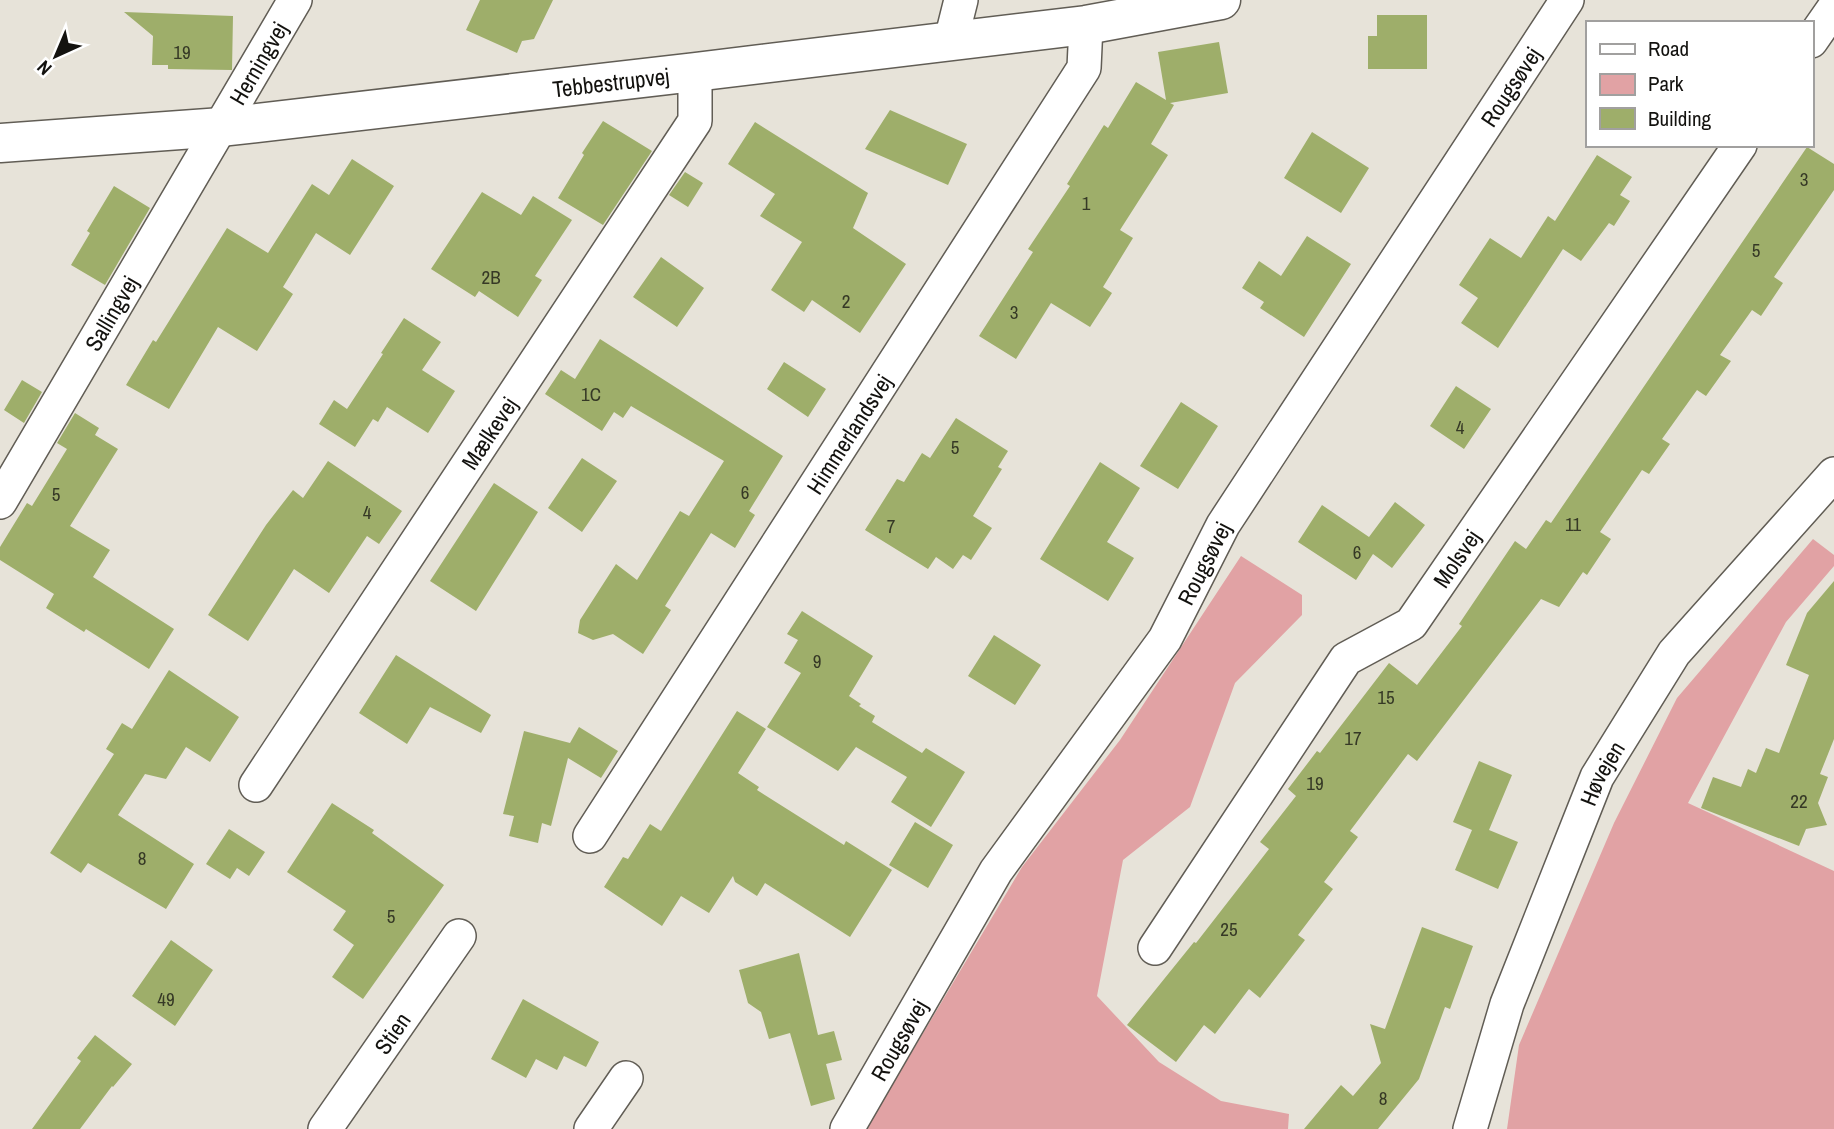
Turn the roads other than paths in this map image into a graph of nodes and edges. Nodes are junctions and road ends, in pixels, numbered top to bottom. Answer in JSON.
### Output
{"nodes":[{"id":1,"x":295,"y":0,"type":"edge"},
{"id":2,"x":961,"y":0,"type":"edge"},
{"id":3,"x":1221,"y":0,"type":"edge"},
{"id":4,"x":1567,"y":0,"type":"edge"},
{"id":5,"x":1834,"y":8,"type":"edge"},
{"id":6,"x":1086,"y":25,"type":"junction"},
{"id":7,"x":1813,"y":38,"type":"edge"},
{"id":8,"x":951,"y":40,"type":"junction"},
{"id":9,"x":695,"y":72,"type":"junction"},
{"id":10,"x":222,"y":127,"type":"junction"},
{"id":11,"x":0,"y":143,"type":"edge"},
{"id":12,"x":1739,"y":147,"type":"edge"},
{"id":13,"x":1834,"y":474,"type":"edge"},
{"id":14,"x":0,"y":502,"type":"edge"},
{"id":15,"x":257,"y":785,"type":"dead end"},
{"id":16,"x":590,"y":836,"type":"dead end"},
{"id":17,"x":459,"y":936,"type":"dead end"},
{"id":18,"x":1155,"y":947,"type":"dead end"},
{"id":19,"x":625,"y":1077,"type":"dead end"},
{"id":20,"x":325,"y":1129,"type":"edge"},
{"id":21,"x":591,"y":1129,"type":"edge"},
{"id":22,"x":847,"y":1129,"type":"edge"},
{"id":23,"x":1470,"y":1129,"type":"edge"}],
"edges":[{"from":1,"to":10,"type":"street","name":"Herningvej"},
{"from":2,"to":8,"type":"street"},
{"from":3,"to":6,"type":"street","name":"Tebbestrupvej"},
{"from":4,"to":22,"type":"street","name":"Rougsøvej"},
{"from":5,"to":7,"type":"street"},
{"from":6,"to":8,"type":"street","name":"Tebbestrupvej"},
{"from":6,"to":16,"type":"street","name":"Himmerlandsvej"},
{"from":8,"to":9,"type":"street","name":"Tebbestrupvej"},
{"from":9,"to":10,"type":"street","name":"Tebbestrupvej"},
{"from":9,"to":15,"type":"street","name":"Mælkevej"},
{"from":10,"to":11,"type":"street","name":"Tebbestrupvej"},
{"from":10,"to":14,"type":"street","name":"Sallingvej"},
{"from":12,"to":18,"type":"street","name":"Molsvej"},
{"from":13,"to":23,"type":"street","name":"Høvejen"},
{"from":17,"to":20,"type":"street","name":"Stien"},
{"from":19,"to":21,"type":"street"}]}
